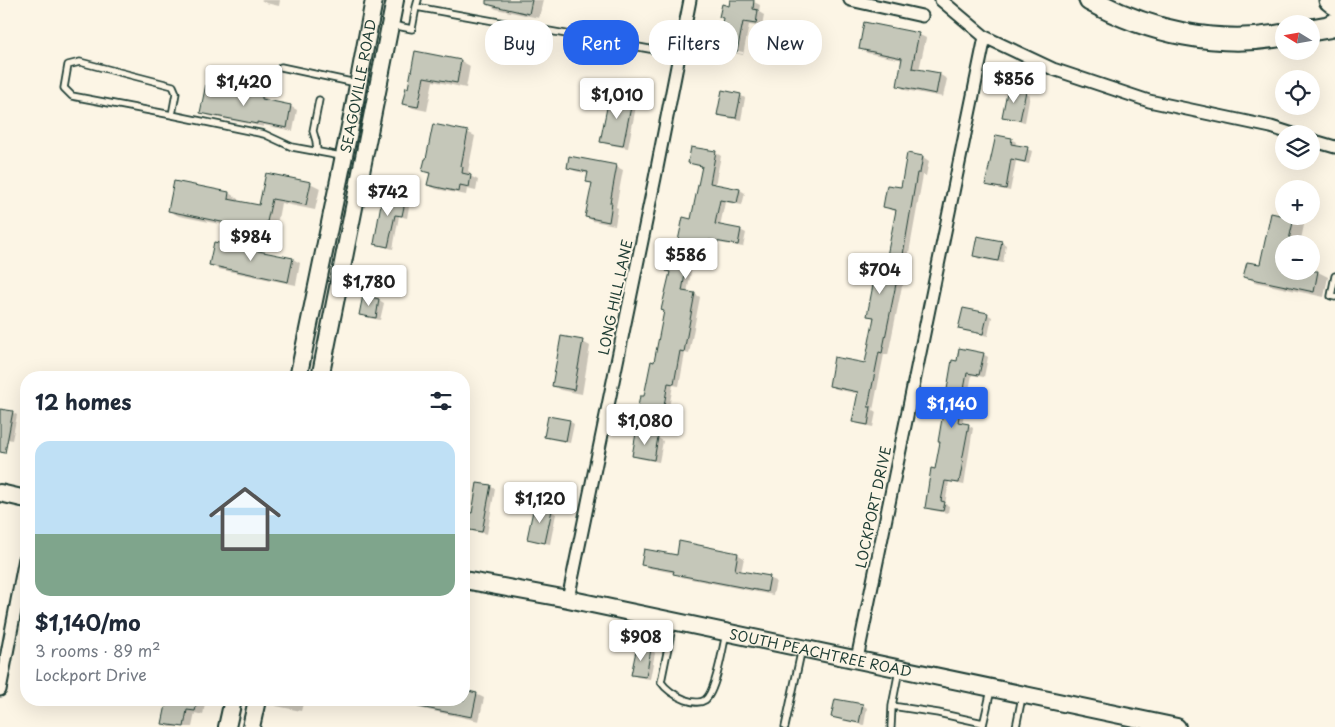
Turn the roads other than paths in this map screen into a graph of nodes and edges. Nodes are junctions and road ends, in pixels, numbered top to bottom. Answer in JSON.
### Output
{"nodes":[{"id":1,"x":374,"y":0,"type":"edge"},
{"id":2,"x":395,"y":0,"type":"edge"},
{"id":3,"x":418,"y":0,"type":"edge"},
{"id":4,"x":690,"y":0,"type":"edge"},
{"id":5,"x":850,"y":0,"type":"edge"},
{"id":6,"x":941,"y":0,"type":"edge"},
{"id":7,"x":1090,"y":0,"type":"edge"},
{"id":8,"x":1330,"y":0,"type":"edge"},
{"id":9,"x":864,"y":2,"type":"edge"},
{"id":10,"x":1335,"y":4,"type":"edge"},
{"id":11,"x":416,"y":7,"type":"junction"},
{"id":12,"x":922,"y":16,"type":"dead end"},
{"id":13,"x":686,"y":20,"type":"edge"},
{"id":14,"x":1335,"y":24,"type":"edge"},
{"id":15,"x":390,"y":25,"type":"junction"},
{"id":16,"x":1320,"y":28,"type":"edge"},
{"id":17,"x":1275,"y":36,"type":"edge"},
{"id":18,"x":985,"y":37,"type":"junction"},
{"id":19,"x":649,"y":49,"type":"edge"},
{"id":20,"x":677,"y":65,"type":"edge"},
{"id":21,"x":281,"y":67,"type":"dead end"},
{"id":22,"x":358,"y":84,"type":"junction"},
{"id":23,"x":319,"y":100,"type":"dead end"},
{"id":24,"x":172,"y":115,"type":"junction"},
{"id":25,"x":1275,"y":128,"type":"edge"},
{"id":26,"x":1320,"y":143,"type":"edge"},
{"id":27,"x":1335,"y":147,"type":"edge"},
{"id":28,"x":317,"y":151,"type":"junction"},
{"id":29,"x":344,"y":156,"type":"junction"},
{"id":30,"x":336,"y":192,"type":"junction"},
{"id":31,"x":357,"y":196,"type":"junction"},
{"id":32,"x":1335,"y":276,"type":"edge"},
{"id":33,"x":1335,"y":297,"type":"edge"},
{"id":34,"x":311,"y":309,"type":"junction"},
{"id":35,"x":332,"y":313,"type":"junction"},
{"id":36,"x":299,"y":371,"type":"edge"},
{"id":37,"x":321,"y":371,"type":"edge"},
{"id":38,"x":0,"y":493,"type":"edge"},
{"id":39,"x":20,"y":498,"type":"edge"},
{"id":40,"x":470,"y":581,"type":"edge"},
{"id":41,"x":20,"y":585,"type":"edge"},
{"id":42,"x":568,"y":599,"type":"junction"},
{"id":43,"x":673,"y":621,"type":"junction"},
{"id":44,"x":726,"y":632,"type":"junction"},
{"id":45,"x":802,"y":648,"type":"junction"},
{"id":46,"x":857,"y":659,"type":"junction"},
{"id":47,"x":899,"y":668,"type":"junction"},
{"id":48,"x":991,"y":688,"type":"junction"},
{"id":49,"x":0,"y":690,"type":"edge"},
{"id":50,"x":1022,"y":694,"type":"junction"},
{"id":51,"x":232,"y":706,"type":"edge"},
{"id":52,"x":256,"y":706,"type":"edge"},
{"id":53,"x":892,"y":706,"type":"junction"},
{"id":54,"x":983,"y":725,"type":"edge"},
{"id":55,"x":227,"y":727,"type":"edge"},
{"id":56,"x":251,"y":727,"type":"edge"},
{"id":57,"x":785,"y":727,"type":"edge"},
{"id":58,"x":891,"y":727,"type":"edge"},
{"id":59,"x":1016,"y":727,"type":"edge"},
{"id":60,"x":1177,"y":727,"type":"edge"}],
"edges":[{"from":1,"to":22,"type":"main road","name":"SEAGOVILLE ROAD"},
{"from":2,"to":15,"type":"main road","name":"SEAGOVILLE ROAD"},
{"from":3,"to":11,"type":"lane"},
{"from":4,"to":13,"type":"street","name":"LONG HILL LANE"},
{"from":5,"to":9,"type":"street"},
{"from":6,"to":18,"type":"street"},
{"from":7,"to":17,"type":"highway"},
{"from":8,"to":10,"type":"highway"},
{"from":9,"to":12,"type":"street"},
{"from":11,"to":15,"type":"lane"},
{"from":11,"to":19,"type":"lane"},
{"from":14,"to":16,"type":"highway"},
{"from":15,"to":31,"type":"main road","name":"SEAGOVILLE ROAD"},
{"from":18,"to":25,"type":"street"},
{"from":18,"to":46,"type":"street","name":"LOCKPORT DRIVE"},
{"from":20,"to":42,"type":"street","name":"LONG HILL LANE"},
{"from":21,"to":22,"type":"lane"},
{"from":22,"to":29,"type":"main road","name":"SEAGOVILLE ROAD"},
{"from":23,"to":28,"type":"lane"},
{"from":24,"to":24,"type":"lane"},
{"from":24,"to":28,"type":"lane"},
{"from":26,"to":27,"type":"street"},
{"from":28,"to":29,"type":"lane"},
{"from":29,"to":30,"type":"main road","name":"SEAGOVILLE ROAD"},
{"from":30,"to":31,"type":"main road"},
{"from":30,"to":34,"type":"main road","name":"SEAGOVILLE ROAD"},
{"from":31,"to":35,"type":"main road","name":"SEAGOVILLE ROAD"},
{"from":32,"to":33,"type":"lane"},
{"from":34,"to":35,"type":"main road"},
{"from":34,"to":36,"type":"main road","name":"SEAGOVILLE ROAD"},
{"from":35,"to":37,"type":"main road","name":"SEAGOVILLE ROAD"},
{"from":38,"to":39,"type":"main road"},
{"from":40,"to":42,"type":"main road","name":"SOUTH PEACHTREE ROAD"},
{"from":41,"to":49,"type":"street"},
{"from":42,"to":43,"type":"main road","name":"SOUTH PEACHTREE ROAD"},
{"from":43,"to":44,"type":"main road","name":"SOUTH PEACHTREE ROAD"},
{"from":43,"to":44,"type":"lane"},
{"from":44,"to":45,"type":"main road","name":"SOUTH PEACHTREE ROAD"},
{"from":45,"to":46,"type":"main road","name":"SOUTH PEACHTREE ROAD"},
{"from":45,"to":57,"type":"lane"},
{"from":46,"to":47,"type":"main road","name":"SOUTH PEACHTREE ROAD"},
{"from":47,"to":48,"type":"main road","name":"SOUTH PEACHTREE ROAD"},
{"from":47,"to":53,"type":"lane"},
{"from":48,"to":50,"type":"main road","name":"SOUTH PEACHTREE ROAD"},
{"from":48,"to":54,"type":"lane"},
{"from":50,"to":59,"type":"lane"},
{"from":50,"to":60,"type":"main road","name":"SOUTH PEACHTREE ROAD"},
{"from":51,"to":55,"type":"main road"},
{"from":52,"to":56,"type":"main road"},
{"from":53,"to":54,"type":"lane"},
{"from":53,"to":58,"type":"lane"}]}
